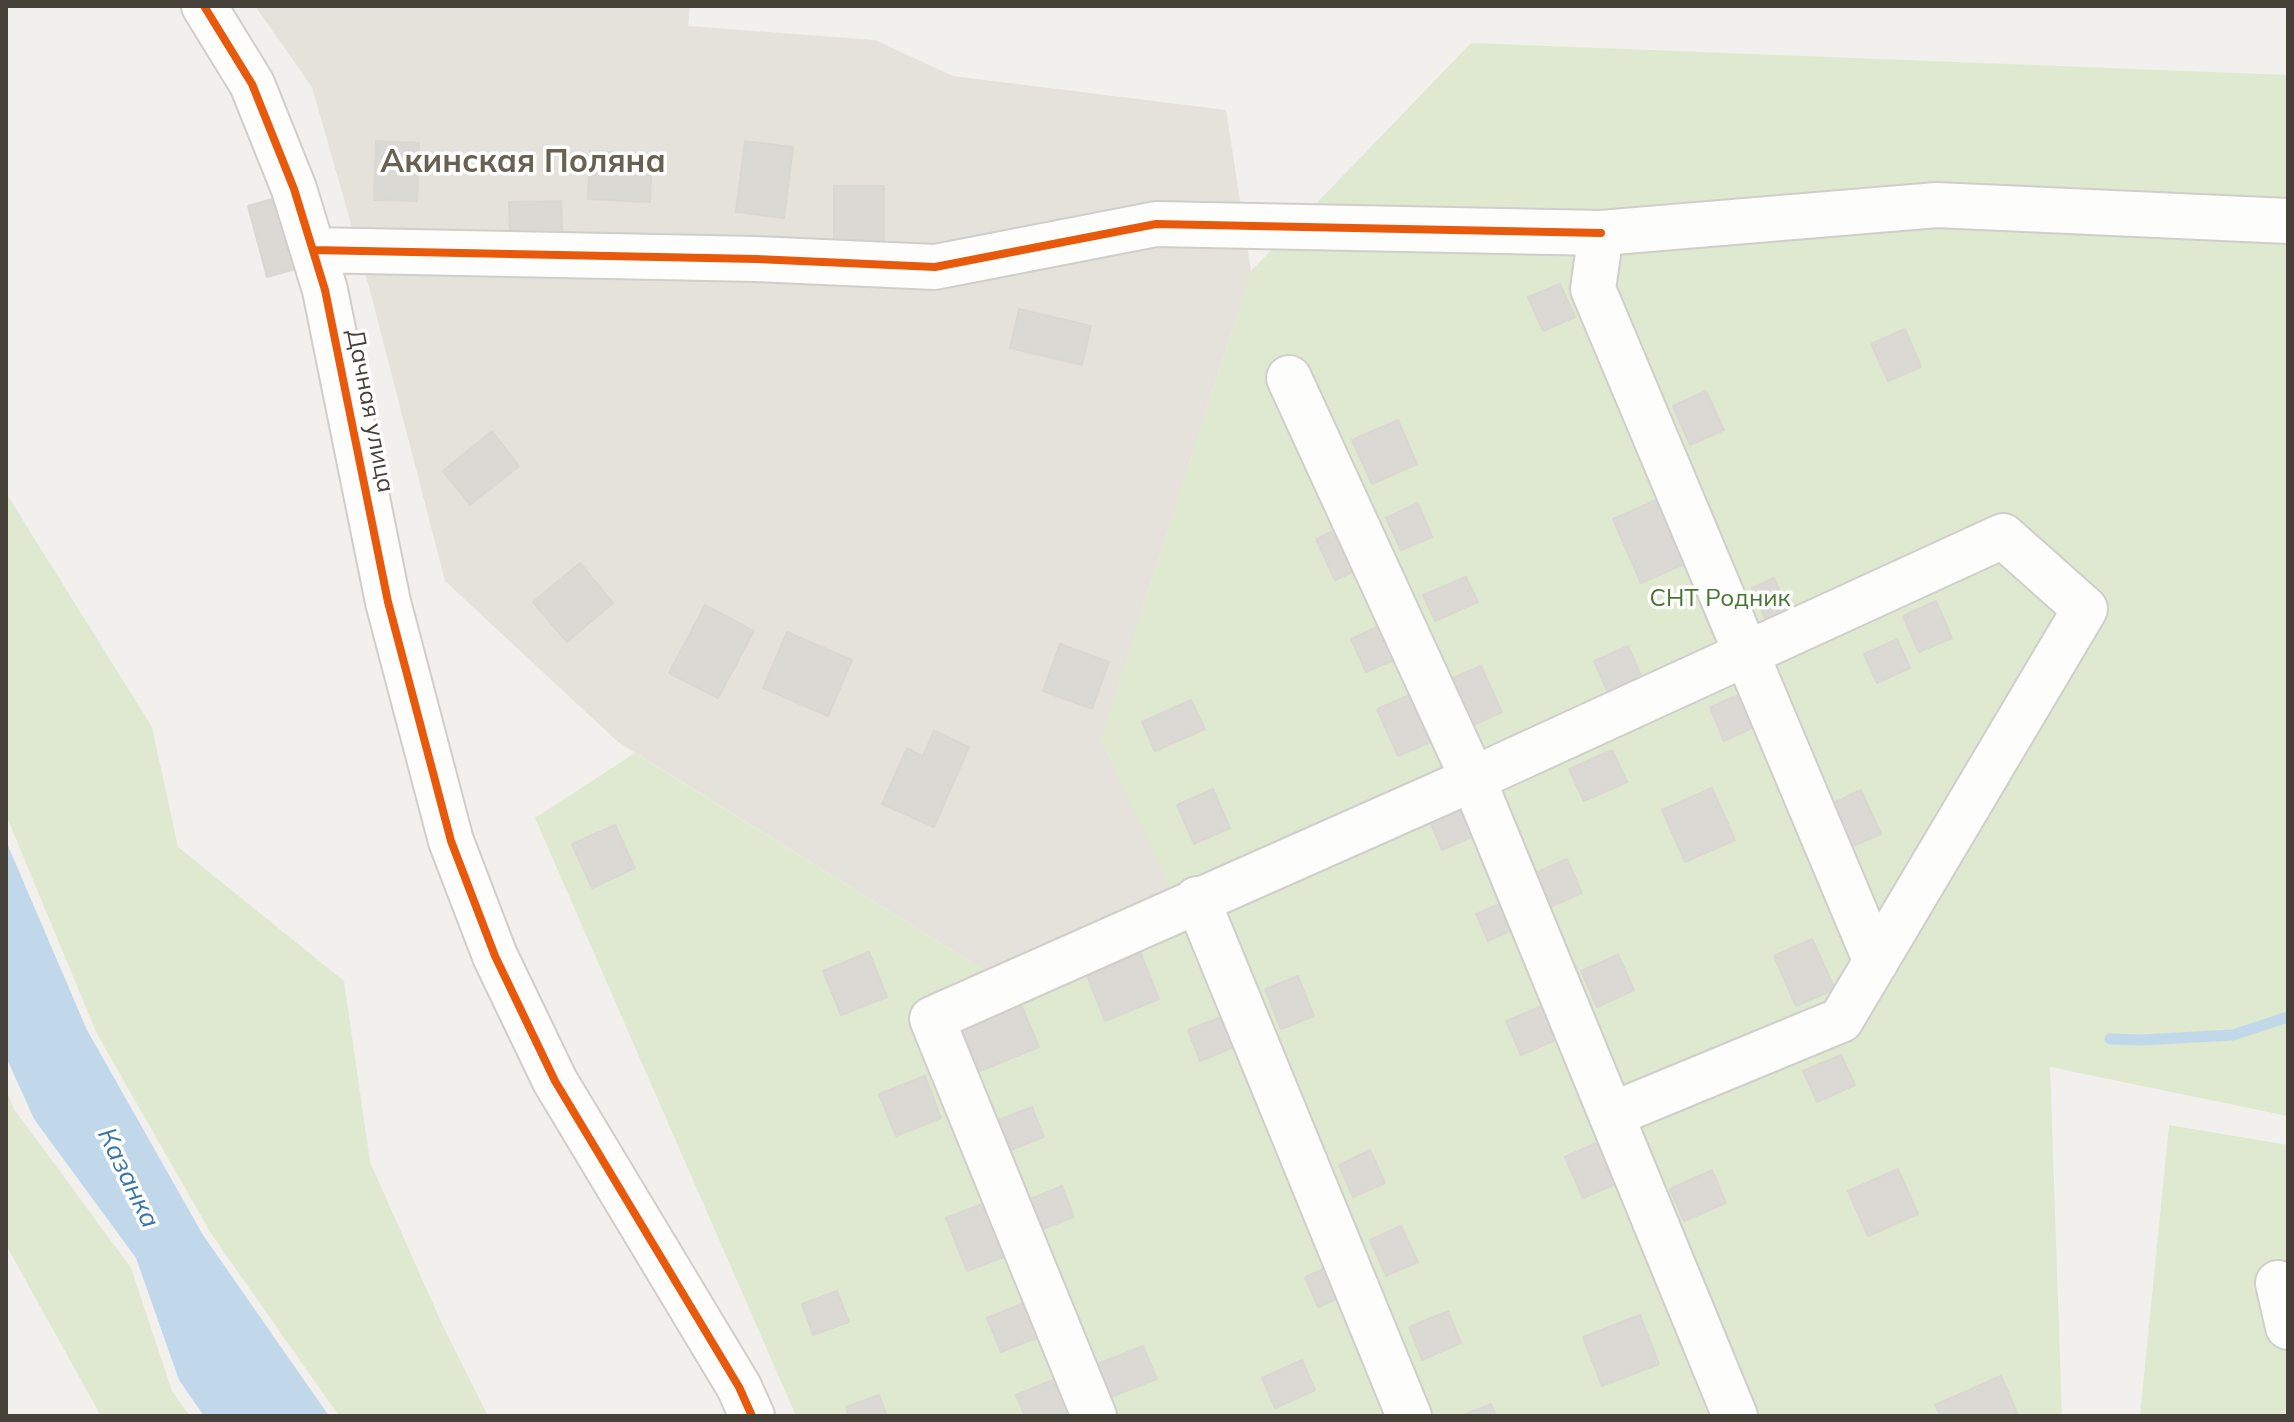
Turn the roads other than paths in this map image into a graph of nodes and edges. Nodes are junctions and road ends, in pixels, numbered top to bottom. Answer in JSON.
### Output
{"nodes":[{"id":1,"x":204,"y":6,"type":"edge"},
{"id":2,"x":2288,"y":221,"type":"edge"},
{"id":3,"x":1601,"y":233,"type":"junction"},
{"id":4,"x":313,"y":250,"type":"junction"},
{"id":5,"x":1289,"y":378,"type":"dead end"},
{"id":6,"x":1747,"y":653,"type":"junction"},
{"id":7,"x":1473,"y":779,"type":"junction"},
{"id":8,"x":1197,"y":899,"type":"junction"},
{"id":9,"x":1876,"y":962,"type":"junction"},
{"id":10,"x":1611,"y":1115,"type":"junction"},
{"id":11,"x":2278,"y":1283,"type":"dead end"},
{"id":12,"x":2288,"y":1327,"type":"edge"},
{"id":13,"x":752,"y":1416,"type":"edge"},
{"id":14,"x":1094,"y":1416,"type":"edge"},
{"id":15,"x":1409,"y":1416,"type":"edge"},
{"id":16,"x":1735,"y":1416,"type":"edge"}],
"edges":[{"from":1,"to":4,"type":"street","name":"Дачная улица"},
{"from":2,"to":3,"type":"street"},
{"from":3,"to":4,"type":"street"},
{"from":3,"to":6,"type":"street"},
{"from":4,"to":13,"type":"street","name":"Дачная улица"},
{"from":5,"to":7,"type":"street"},
{"from":6,"to":7,"type":"street"},
{"from":6,"to":9,"type":"street"},
{"from":6,"to":9,"type":"street"},
{"from":7,"to":8,"type":"street"},
{"from":7,"to":10,"type":"street"},
{"from":8,"to":14,"type":"street"},
{"from":8,"to":15,"type":"street"},
{"from":9,"to":10,"type":"street"},
{"from":10,"to":16,"type":"street"},
{"from":11,"to":12,"type":"street"}]}
